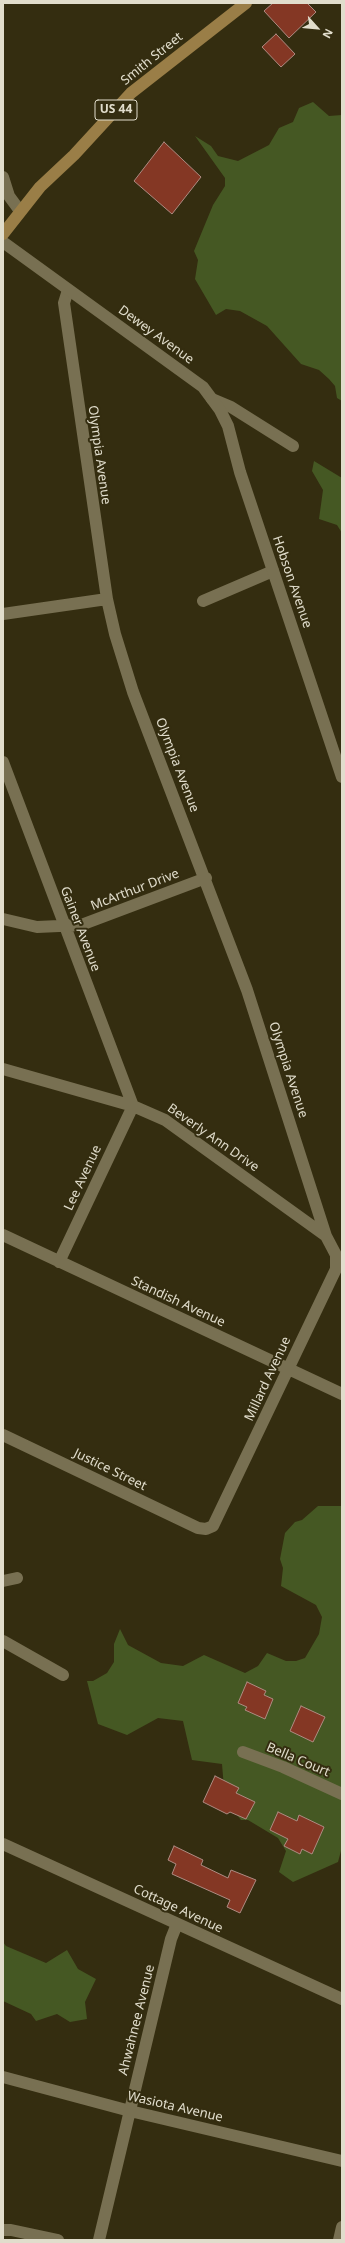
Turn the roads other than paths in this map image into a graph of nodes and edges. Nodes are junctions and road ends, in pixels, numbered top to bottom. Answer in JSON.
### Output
{"nodes":[{"id":1,"x":243,"y":4,"type":"edge"},
{"id":2,"x":3,"y":177,"type":"edge"},
{"id":3,"x":20,"y":211,"type":"junction"},
{"id":4,"x":3,"y":234,"type":"edge"},
{"id":5,"x":3,"y":242,"type":"edge"},
{"id":6,"x":68,"y":290,"type":"junction"},
{"id":7,"x":212,"y":399,"type":"junction"},
{"id":8,"x":293,"y":446,"type":"dead end"},
{"id":9,"x":273,"y":571,"type":"junction"},
{"id":10,"x":107,"y":599,"type":"junction"},
{"id":11,"x":203,"y":601,"type":"dead end"},
{"id":12,"x":3,"y":614,"type":"edge"},
{"id":13,"x":3,"y":762,"type":"edge"},
{"id":14,"x":342,"y":777,"type":"edge"},
{"id":15,"x":206,"y":878,"type":"junction"},
{"id":16,"x":3,"y":919,"type":"edge"},
{"id":17,"x":65,"y":927,"type":"junction"},
{"id":18,"x":3,"y":1069,"type":"edge"},
{"id":19,"x":133,"y":1106,"type":"junction"},
{"id":20,"x":3,"y":1235,"type":"edge"},
{"id":21,"x":326,"y":1236,"type":"junction"},
{"id":22,"x":59,"y":1262,"type":"junction"},
{"id":23,"x":288,"y":1368,"type":"junction"},
{"id":24,"x":342,"y":1394,"type":"edge"},
{"id":25,"x":3,"y":1435,"type":"edge"},
{"id":26,"x":206,"y":1529,"type":"joint"},
{"id":27,"x":17,"y":1578,"type":"dead end"},
{"id":28,"x":3,"y":1581,"type":"edge"},
{"id":29,"x":3,"y":1641,"type":"edge"},
{"id":30,"x":63,"y":1675,"type":"dead end"},
{"id":31,"x":243,"y":1752,"type":"dead end"},
{"id":32,"x":342,"y":1794,"type":"edge"},
{"id":33,"x":3,"y":1844,"type":"edge"},
{"id":34,"x":177,"y":1924,"type":"junction"},
{"id":35,"x":342,"y":1999,"type":"edge"},
{"id":36,"x":3,"y":2077,"type":"edge"},
{"id":37,"x":130,"y":2111,"type":"junction"},
{"id":38,"x":342,"y":2161,"type":"edge"},
{"id":39,"x":342,"y":2227,"type":"edge"},
{"id":40,"x":3,"y":2230,"type":"edge"},
{"id":41,"x":58,"y":2240,"type":"edge"},
{"id":42,"x":99,"y":2240,"type":"edge"},
{"id":43,"x":339,"y":2240,"type":"edge"}],
"edges":[{"from":1,"to":3,"type":"main road","name":"Smith Street","number":"US 44"},
{"from":2,"to":3,"type":"street"},
{"from":3,"to":4,"type":"main road","name":"Smith Street","number":"US 44"},
{"from":5,"to":6,"type":"street","name":"Dewey Avenue"},
{"from":6,"to":7,"type":"street","name":"Dewey Avenue"},
{"from":6,"to":10,"type":"street","name":"Olympia Avenue"},
{"from":7,"to":8,"type":"street","name":"Dewey Avenue"},
{"from":7,"to":9,"type":"street","name":"Hobson Avenue"},
{"from":9,"to":11,"type":"street"},
{"from":9,"to":14,"type":"street","name":"Hobson Avenue"},
{"from":10,"to":12,"type":"street"},
{"from":10,"to":15,"type":"street","name":"Olympia Avenue"},
{"from":13,"to":17,"type":"street","name":"Gainer Avenue"},
{"from":15,"to":17,"type":"street","name":"McArthur Drive"},
{"from":15,"to":21,"type":"street","name":"Olympia Avenue"},
{"from":16,"to":17,"type":"street","name":"McArthur Drive"},
{"from":17,"to":19,"type":"street","name":"Gainer Avenue"},
{"from":18,"to":19,"type":"street","name":"Beverly Ann Drive"},
{"from":19,"to":21,"type":"street","name":"Beverly Ann Drive"},
{"from":19,"to":22,"type":"street","name":"Lee Avenue"},
{"from":20,"to":22,"type":"street","name":"Standish Avenue"},
{"from":21,"to":23,"type":"street","name":"Millard Avenue"},
{"from":22,"to":23,"type":"street","name":"Standish Avenue"},
{"from":23,"to":24,"type":"street","name":"Standish Avenue"},
{"from":23,"to":26,"type":"street","name":"Millard Avenue"},
{"from":25,"to":26,"type":"street","name":"Justice Street"},
{"from":27,"to":28,"type":"street"},
{"from":29,"to":30,"type":"street"},
{"from":31,"to":32,"type":"street","name":"Bella Court"},
{"from":33,"to":34,"type":"street","name":"Cottage Avenue"},
{"from":34,"to":35,"type":"street","name":"Cottage Avenue"},
{"from":34,"to":37,"type":"street","name":"Ahwahnee Avenue"},
{"from":36,"to":37,"type":"street","name":"Wasiota Avenue"},
{"from":37,"to":38,"type":"street","name":"Wasiota Avenue"},
{"from":37,"to":42,"type":"street","name":"Ahwahnee Avenue"},
{"from":39,"to":43,"type":"street"},
{"from":40,"to":41,"type":"street"}]}
